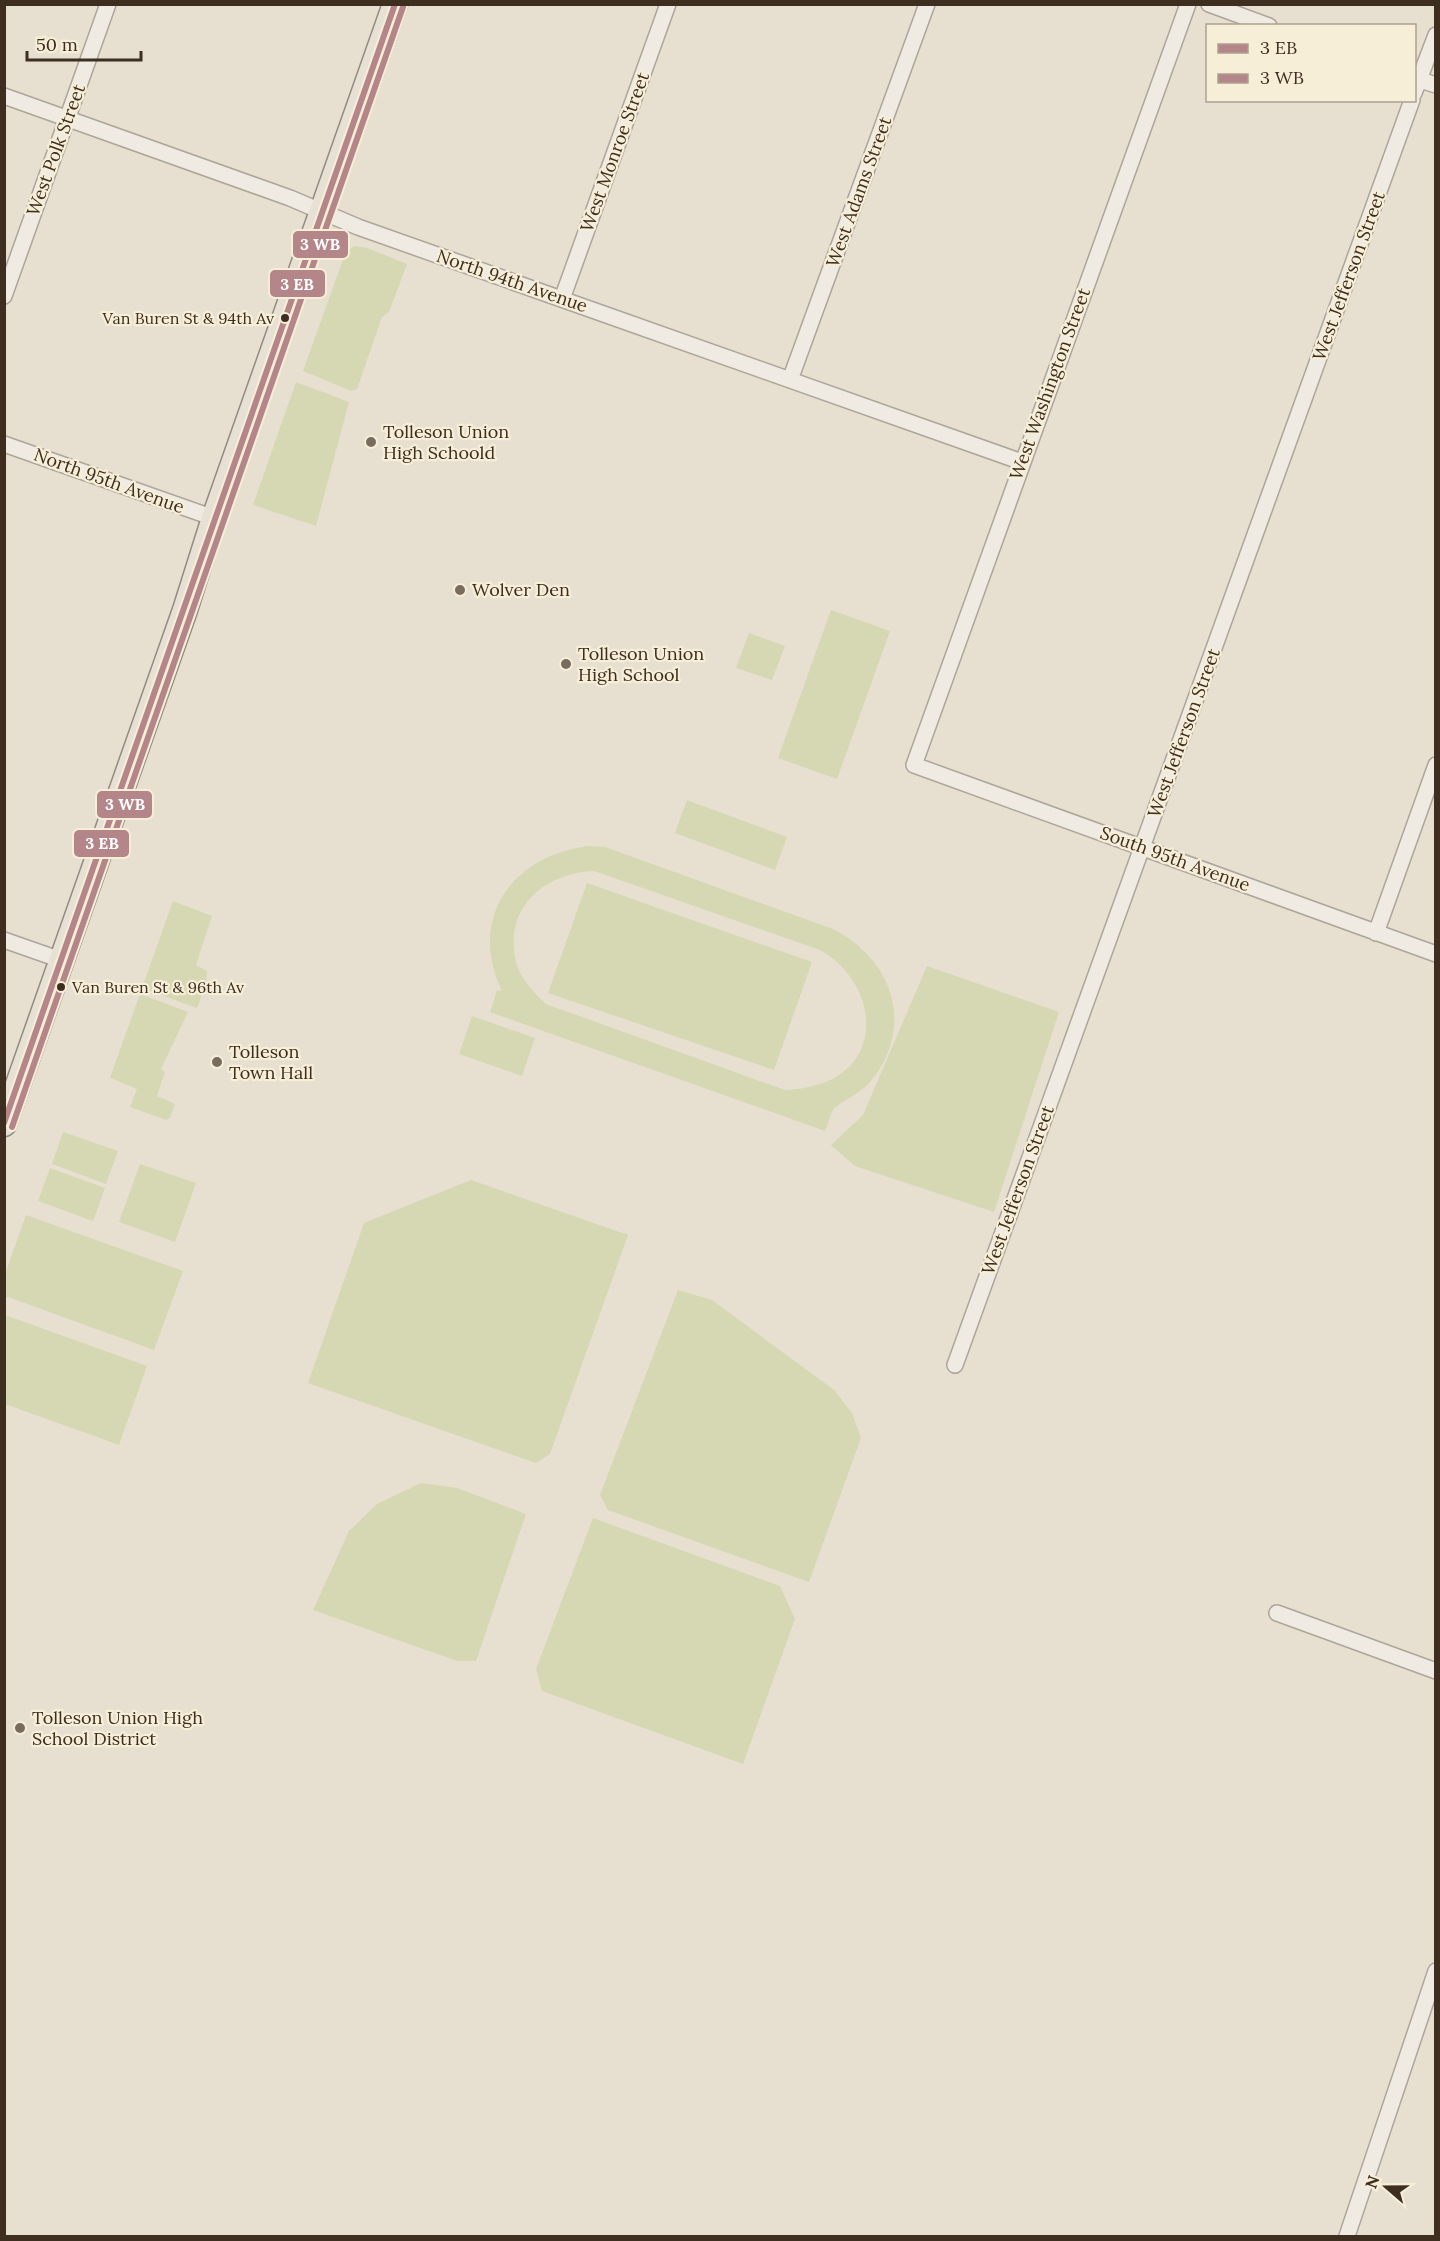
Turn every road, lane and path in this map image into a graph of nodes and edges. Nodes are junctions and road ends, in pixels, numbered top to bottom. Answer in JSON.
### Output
{"nodes":[{"id":1,"x":108,"y":4,"type":"edge"},
{"id":2,"x":395,"y":4,"type":"edge"},
{"id":3,"x":668,"y":4,"type":"edge"},
{"id":4,"x":927,"y":4,"type":"edge"},
{"id":5,"x":1188,"y":4,"type":"edge"},
{"id":6,"x":1209,"y":4,"type":"edge"},
{"id":7,"x":1264,"y":24,"type":"edge"},
{"id":8,"x":1436,"y":35,"type":"edge"},
{"id":9,"x":1416,"y":83,"type":"edge"},
{"id":10,"x":1436,"y":85,"type":"edge"},
{"id":11,"x":4,"y":96,"type":"edge"},
{"id":12,"x":1411,"y":102,"type":"edge"},
{"id":13,"x":67,"y":118,"type":"junction"},
{"id":14,"x":322,"y":212,"type":"junction"},
{"id":15,"x":4,"y":296,"type":"edge"},
{"id":16,"x":562,"y":298,"type":"junction"},
{"id":17,"x":790,"y":380,"type":"junction"},
{"id":18,"x":4,"y":444,"type":"edge"},
{"id":19,"x":1022,"y":462,"type":"junction"},
{"id":20,"x":214,"y":518,"type":"junction"},
{"id":21,"x":914,"y":765,"type":"joint"},
{"id":22,"x":1436,"y":765,"type":"edge"},
{"id":23,"x":1143,"y":847,"type":"junction"},
{"id":24,"x":1376,"y":933,"type":"junction"},
{"id":25,"x":4,"y":940,"type":"edge"},
{"id":26,"x":1436,"y":954,"type":"edge"},
{"id":27,"x":61,"y":960,"type":"junction"},
{"id":28,"x":4,"y":1124,"type":"edge"},
{"id":29,"x":955,"y":1365,"type":"dead end"},
{"id":30,"x":1277,"y":1613,"type":"dead end"},
{"id":31,"x":1436,"y":1671,"type":"edge"},
{"id":32,"x":1436,"y":1971,"type":"edge"},
{"id":33,"x":1347,"y":2236,"type":"edge"}],
"edges":[{"from":1,"to":13,"type":"street","name":"West Polk Street"},
{"from":2,"to":14,"type":"main road"},
{"from":3,"to":16,"type":"street","name":"West Monroe Street"},
{"from":4,"to":17,"type":"street","name":"West Adams Street"},
{"from":5,"to":19,"type":"street","name":"West Washington Street"},
{"from":6,"to":7,"type":"street"},
{"from":8,"to":9,"type":"street"},
{"from":9,"to":10,"type":"street"},
{"from":11,"to":13,"type":"street","name":"North 94th Avenue"},
{"from":12,"to":23,"type":"street","name":"West Jefferson Street"},
{"from":13,"to":14,"type":"street","name":"North 94th Avenue"},
{"from":13,"to":15,"type":"street","name":"West Polk Street"},
{"from":14,"to":16,"type":"street","name":"North 94th Avenue"},
{"from":14,"to":20,"type":"main road"},
{"from":16,"to":17,"type":"street","name":"North 94th Avenue"},
{"from":17,"to":19,"type":"street","name":"North 94th Avenue"},
{"from":18,"to":20,"type":"street","name":"North 95th Avenue"},
{"from":19,"to":21,"type":"street","name":"West Washington Street"},
{"from":20,"to":27,"type":"main road"},
{"from":21,"to":23,"type":"street","name":"South 95th Avenue"},
{"from":22,"to":24,"type":"street"},
{"from":23,"to":24,"type":"street","name":"South 95th Avenue"},
{"from":23,"to":29,"type":"street","name":"West Jefferson Street"},
{"from":24,"to":26,"type":"street","name":"South 95th Avenue"},
{"from":25,"to":27,"type":"street"},
{"from":27,"to":28,"type":"main road"},
{"from":30,"to":31,"type":"street"},
{"from":32,"to":33,"type":"street"}]}
